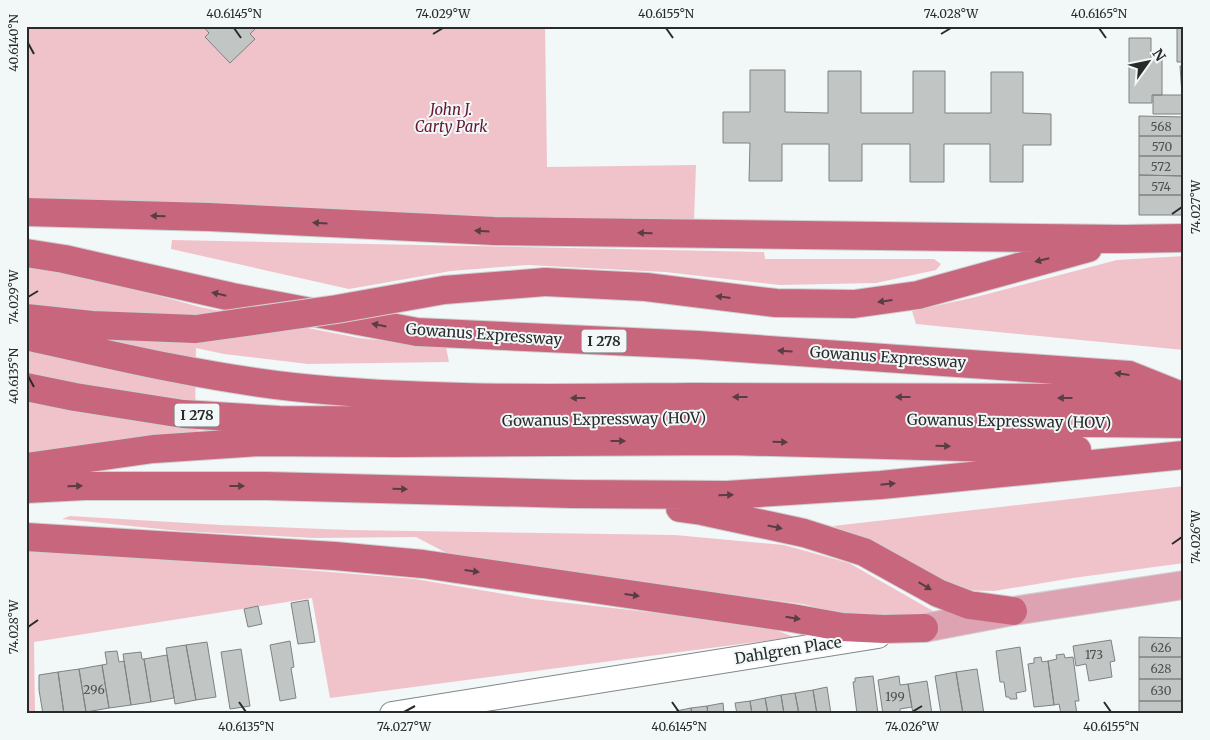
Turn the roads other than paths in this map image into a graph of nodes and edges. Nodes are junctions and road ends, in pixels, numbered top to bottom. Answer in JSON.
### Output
{"nodes":[{"id":1,"x":26,"y":212,"type":"edge"},
{"id":2,"x":1184,"y":238,"type":"edge"},
{"id":3,"x":1123,"y":239,"type":"junction"},
{"id":4,"x":26,"y":253,"type":"edge"},
{"id":5,"x":26,"y":318,"type":"edge"},
{"id":6,"x":26,"y":336,"type":"edge"},
{"id":7,"x":26,"y":387,"type":"edge"},
{"id":8,"x":1184,"y":398,"type":"edge"},
{"id":9,"x":1184,"y":424,"type":"edge"},
{"id":10,"x":1184,"y":454,"type":"edge"},
{"id":11,"x":26,"y":467,"type":"edge"},
{"id":12,"x":26,"y":489,"type":"edge"},
{"id":13,"x":572,"y":494,"type":"junction"},
{"id":14,"x":26,"y":537,"type":"edge"},
{"id":15,"x":1184,"y":584,"type":"edge"},
{"id":16,"x":1013,"y":611,"type":"junction"},
{"id":17,"x":924,"y":628,"type":"junction"},
{"id":18,"x":392,"y":714,"type":"edge"}],
"edges":[{"from":3,"to":1,"type":"highway","one_way":true},
{"from":2,"to":3,"type":"highway"},
{"from":3,"to":5,"type":"highway","one_way":true,"bridge":true},
{"from":8,"to":4,"type":"highway","name":"Gowanus Expressway","number":"I 278","one_way":true},
{"from":8,"to":6,"type":"highway","name":"Gowanus Expressway","number":"I 278","one_way":true},
{"from":7,"to":9,"type":"highway","name":"Gowanus Expressway (HOV)","number":"I 278"},
{"from":11,"to":10,"type":"highway","number":"I 278","one_way":true},
{"from":13,"to":10,"type":"highway","number":"I 278","one_way":true},
{"from":12,"to":13,"type":"highway","number":"I 278","one_way":true},
{"from":13,"to":16,"type":"highway","one_way":true},
{"from":14,"to":17,"type":"highway","one_way":true},
{"from":15,"to":16,"type":"main road","name":"Dahlgren Place"},
{"from":16,"to":17,"type":"main road","name":"Dahlgren Place"},
{"from":17,"to":18,"type":"street","name":"Dahlgren Place"}]}
